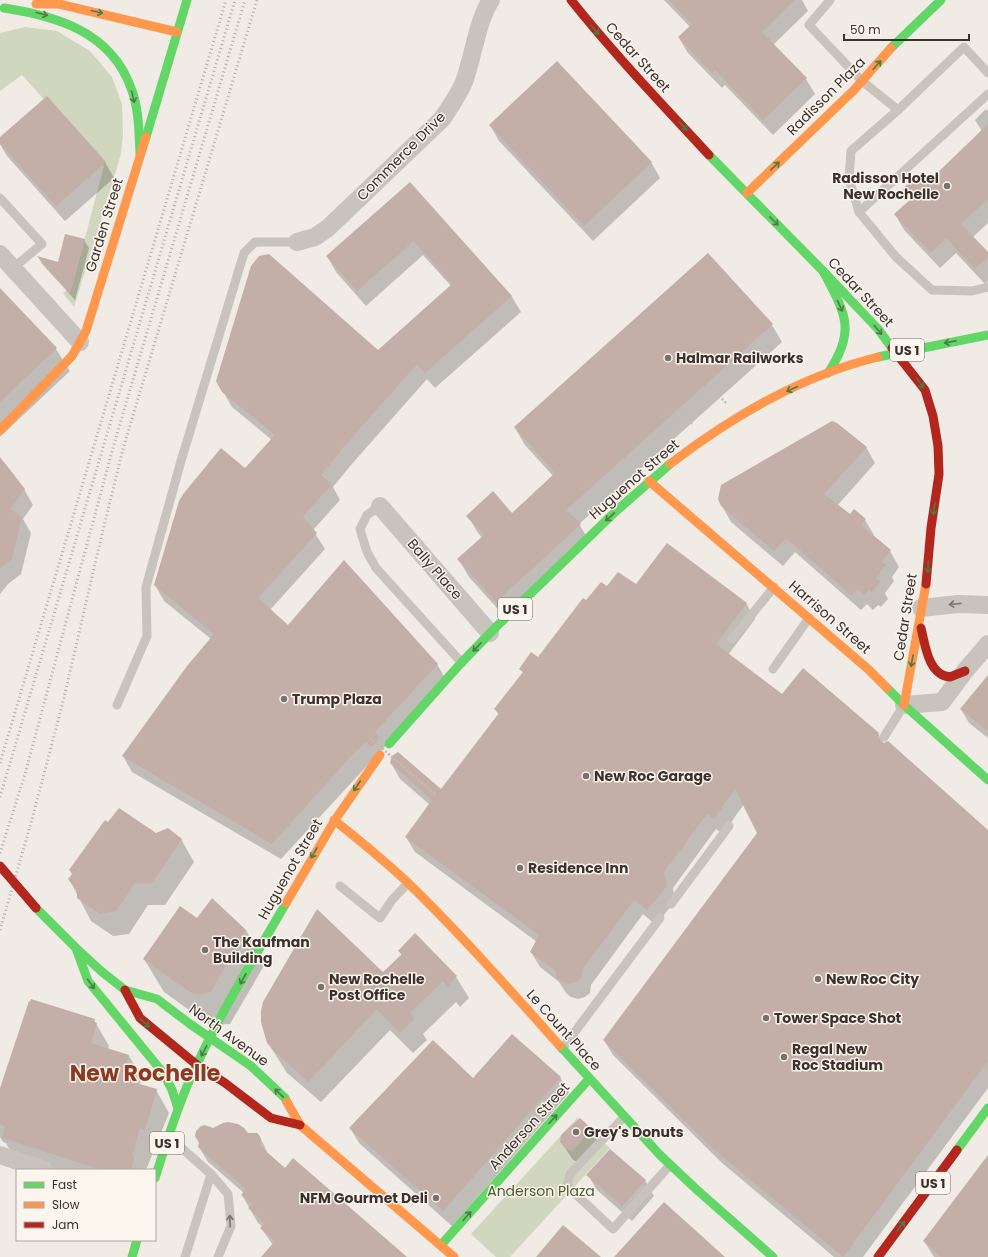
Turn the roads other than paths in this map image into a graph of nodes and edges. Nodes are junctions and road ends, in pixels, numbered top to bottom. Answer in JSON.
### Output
{"nodes":[{"id":1,"x":187,"y":0,"type":"edge"},
{"id":2,"x":491,"y":0,"type":"edge"},
{"id":3,"x":571,"y":0,"type":"edge"},
{"id":4,"x":830,"y":0,"type":"edge"},
{"id":5,"x":940,"y":0,"type":"edge"},
{"id":6,"x":2,"y":9,"type":"edge"},
{"id":7,"x":177,"y":32,"type":"junction"},
{"id":8,"x":988,"y":74,"type":"edge"},
{"id":9,"x":862,"y":81,"type":"junction"},
{"id":10,"x":988,"y":94,"type":"edge"},
{"id":11,"x":898,"y":110,"type":"junction"},
{"id":12,"x":140,"y":154,"type":"junction"},
{"id":13,"x":747,"y":194,"type":"junction"},
{"id":14,"x":0,"y":198,"type":"edge"},
{"id":15,"x":859,"y":212,"type":"junction"},
{"id":16,"x":297,"y":242,"type":"joint"},
{"id":17,"x":0,"y":254,"type":"edge"},
{"id":18,"x":13,"y":268,"type":"junction"},
{"id":19,"x":823,"y":271,"type":"junction"},
{"id":20,"x":988,"y":287,"type":"edge"},
{"id":21,"x":988,"y":335,"type":"edge"},
{"id":22,"x":80,"y":342,"type":"junction"},
{"id":23,"x":896,"y":352,"type":"junction"},
{"id":24,"x":828,"y":372,"type":"junction"},
{"id":25,"x":0,"y":430,"type":"edge"},
{"id":26,"x":649,"y":481,"type":"junction"},
{"id":27,"x":380,"y":506,"type":"joint"},
{"id":28,"x":774,"y":587,"type":"junction"},
{"id":29,"x":988,"y":604,"type":"edge"},
{"id":30,"x":920,"y":616,"type":"junction"},
{"id":31,"x":809,"y":618,"type":"junction"},
{"id":32,"x":490,"y":633,"type":"junction"},
{"id":33,"x":732,"y":639,"type":"dead end"},
{"id":34,"x":988,"y":644,"type":"edge"},
{"id":35,"x":462,"y":663,"type":"junction"},
{"id":36,"x":773,"y":670,"type":"dead end"},
{"id":37,"x":965,"y":670,"type":"junction"},
{"id":38,"x":117,"y":705,"type":"dead end"},
{"id":39,"x":904,"y":705,"type":"junction"},
{"id":40,"x":884,"y":737,"type":"dead end"},
{"id":41,"x":389,"y":744,"type":"dead end"},
{"id":42,"x":380,"y":755,"type":"dead end"},
{"id":43,"x":988,"y":780,"type":"edge"},
{"id":44,"x":334,"y":820,"type":"junction"},
{"id":45,"x":729,"y":826,"type":"dead end"},
{"id":46,"x":0,"y":866,"type":"edge"},
{"id":47,"x":408,"y":883,"type":"junction"},
{"id":48,"x":340,"y":886,"type":"dead end"},
{"id":49,"x":671,"y":904,"type":"dead end"},
{"id":50,"x":660,"y":918,"type":"dead end"},
{"id":51,"x":76,"y":948,"type":"junction"},
{"id":52,"x":125,"y":990,"type":"junction"},
{"id":53,"x":211,"y":1038,"type":"junction"},
{"id":54,"x":562,"y":1049,"type":"junction"},
{"id":55,"x":197,"y":1065,"type":"junction"},
{"id":56,"x":589,"y":1079,"type":"junction"},
{"id":57,"x":178,"y":1108,"type":"junction"},
{"id":58,"x":988,"y":1108,"type":"edge"},
{"id":59,"x":624,"y":1117,"type":"junction"},
{"id":60,"x":300,"y":1125,"type":"junction"},
{"id":61,"x":169,"y":1137,"type":"junction"},
{"id":62,"x":0,"y":1155,"type":"edge"},
{"id":63,"x":670,"y":1165,"type":"junction"},
{"id":64,"x":41,"y":1169,"type":"edge"},
{"id":65,"x":211,"y":1174,"type":"junction"},
{"id":66,"x":156,"y":1175,"type":"edge"},
{"id":67,"x":137,"y":1241,"type":"edge"},
{"id":68,"x":441,"y":1245,"type":"junction"},
{"id":69,"x":134,"y":1256,"type":"edge"},
{"id":70,"x":185,"y":1257,"type":"edge"},
{"id":71,"x":218,"y":1257,"type":"edge"},
{"id":72,"x":454,"y":1257,"type":"edge"},
{"id":73,"x":773,"y":1257,"type":"edge"},
{"id":74,"x":878,"y":1257,"type":"edge"}],
"edges":[{"from":1,"to":7,"type":"main road","name":"Garden Street"},
{"from":2,"to":16,"type":"street","name":"Commerce Drive"},
{"from":3,"to":13,"type":"main road","name":"Cedar Street","one_way":true},
{"from":4,"to":9,"type":"lane"},
{"from":9,"to":5,"type":"main road","name":"Radisson Plaza","one_way":true},
{"from":6,"to":7,"type":"main road","one_way":true},
{"from":6,"to":12,"type":"main road","one_way":true},
{"from":7,"to":12,"type":"main road","name":"Garden Street"},
{"from":8,"to":11,"type":"lane"},
{"from":9,"to":11,"type":"lane"},
{"from":13,"to":9,"type":"main road","name":"Radisson Plaza","one_way":true},
{"from":10,"to":15,"type":"lane"},
{"from":11,"to":15,"type":"lane"},
{"from":12,"to":22,"type":"main road","name":"Garden Street"},
{"from":13,"to":19,"type":"main road","name":"Cedar Street","one_way":true},
{"from":14,"to":18,"type":"lane"},
{"from":15,"to":20,"type":"lane"},
{"from":16,"to":38,"type":"lane"},
{"from":17,"to":18,"type":"street"},
{"from":18,"to":22,"type":"street"},
{"from":19,"to":23,"type":"main road","name":"Cedar Street","one_way":true},
{"from":19,"to":24,"type":"main road","one_way":true},
{"from":21,"to":23,"type":"main road","name":"Huguenot Street","number":"US 1","one_way":true},
{"from":22,"to":25,"type":"main road","name":"Garden Street"},
{"from":23,"to":24,"type":"main road","name":"Huguenot Street","number":"US 1"},
{"from":23,"to":30,"type":"main road","name":"Cedar Street","one_way":true},
{"from":24,"to":26,"type":"main road","name":"Huguenot Street","number":"US 1","one_way":true},
{"from":26,"to":28,"type":"main road","name":"Harrison Street"},
{"from":26,"to":32,"type":"main road","name":"Huguenot Street","number":"US 1","one_way":true},
{"from":27,"to":32,"type":"street","name":"Bally Place"},
{"from":27,"to":35,"type":"lane"},
{"from":28,"to":31,"type":"main road","name":"Harrison Street"},
{"from":28,"to":33,"type":"lane"},
{"from":29,"to":30,"type":"street","one_way":true},
{"from":30,"to":37,"type":"main road"},
{"from":30,"to":39,"type":"main road","name":"Cedar Street","one_way":true},
{"from":31,"to":36,"type":"lane"},
{"from":31,"to":39,"type":"main road","name":"Harrison Street"},
{"from":32,"to":35,"type":"main road","name":"Huguenot Street","number":"US 1","one_way":true},
{"from":34,"to":37,"type":"street"},
{"from":35,"to":41,"type":"main road","name":"Huguenot Street","number":"US 1"},
{"from":37,"to":39,"type":"street"},
{"from":39,"to":40,"type":"lane"},
{"from":39,"to":43,"type":"main road","name":"Harrison Street"},
{"from":42,"to":44,"type":"main road","name":"Huguenot Street","number":"US 1","one_way":true},
{"from":44,"to":47,"type":"main road","name":"Le Count Place"},
{"from":44,"to":53,"type":"main road","name":"Huguenot Street","number":"US 1","one_way":true},
{"from":45,"to":49,"type":"lane"},
{"from":46,"to":51,"type":"main road","name":"North Avenue","bridge":true},
{"from":47,"to":48,"type":"lane"},
{"from":47,"to":54,"type":"main road","name":"Le Count Place"},
{"from":50,"to":54,"type":"lane"},
{"from":51,"to":52,"type":"main road","name":"North Avenue"},
{"from":51,"to":57,"type":"main road","one_way":true},
{"from":52,"to":53,"type":"main road","name":"North Avenue"},
{"from":52,"to":55,"type":"main road","name":"North Avenue","one_way":true},
{"from":53,"to":55,"type":"main road","name":"Huguenot Street","number":"US 1","one_way":true},
{"from":60,"to":53,"type":"main road","name":"North Avenue","one_way":true},
{"from":54,"to":56,"type":"main road","name":"Le Count Place"},
{"from":55,"to":57,"type":"main road","name":"Huguenot Street","number":"US 1"},
{"from":55,"to":60,"type":"main road","name":"North Avenue"},
{"from":56,"to":59,"type":"main road","name":"Le Count Place"},
{"from":68,"to":56,"type":"main road","name":"Anderson Street","one_way":true},
{"from":57,"to":61,"type":"main road","name":"Huguenot Street","number":"US 1"},
{"from":74,"to":58,"type":"main road","number":"US 1","one_way":true},
{"from":59,"to":63,"type":"main road","name":"Le Count Place"},
{"from":59,"to":63,"type":"lane"},
{"from":60,"to":68,"type":"main road","name":"North Avenue"},
{"from":61,"to":65,"type":"lane"},
{"from":61,"to":66,"type":"main road","name":"Huguenot Street","number":"US 1"},
{"from":62,"to":64,"type":"street"},
{"from":63,"to":73,"type":"main road","name":"Le Count Place"},
{"from":65,"to":70,"type":"lane"},
{"from":71,"to":65,"type":"lane","one_way":true},
{"from":67,"to":69,"type":"main road"},
{"from":68,"to":72,"type":"main road","name":"North Avenue"}]}
